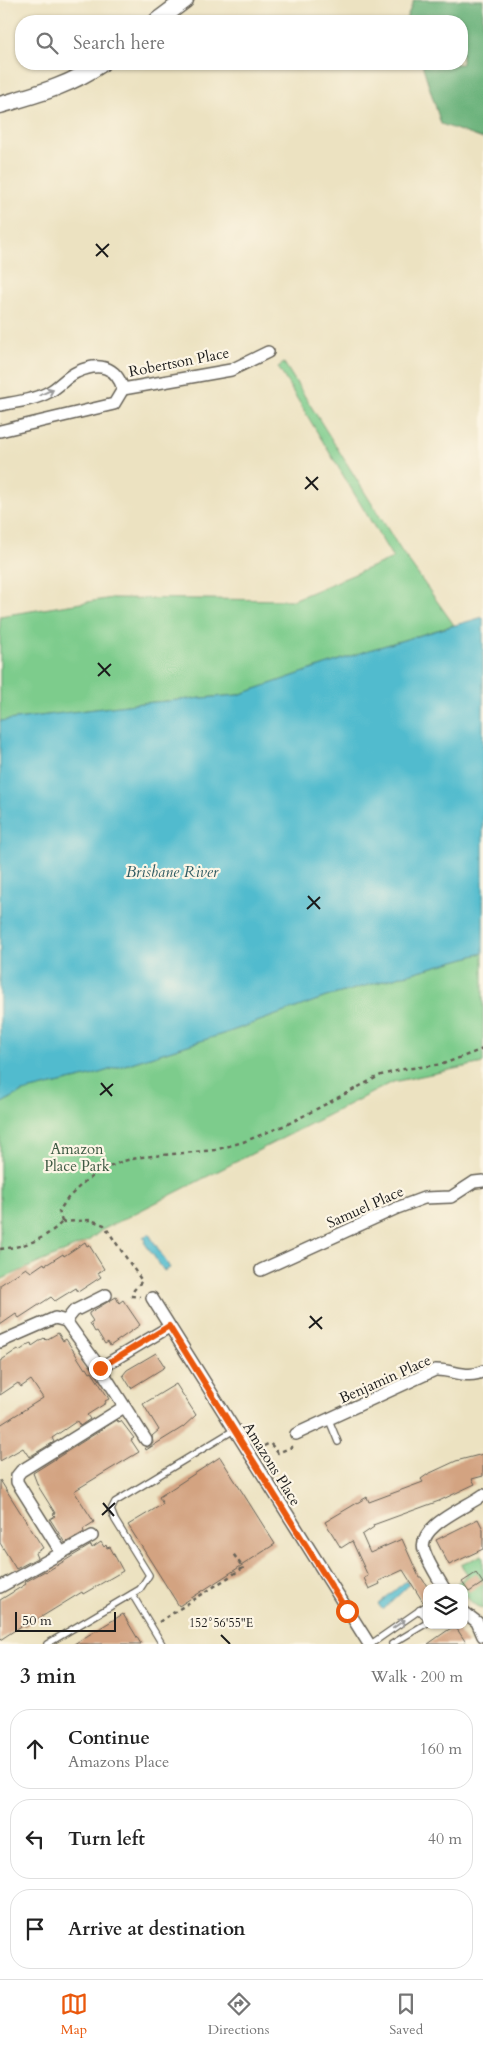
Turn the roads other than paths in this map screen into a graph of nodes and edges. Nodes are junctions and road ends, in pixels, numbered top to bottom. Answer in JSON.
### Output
{"nodes":[{"id":1,"x":184,"y":0,"type":"edge"},
{"id":2,"x":165,"y":15,"type":"edge"},
{"id":3,"x":92,"y":70,"type":"edge"},
{"id":4,"x":0,"y":105,"type":"edge"},
{"id":5,"x":268,"y":352,"type":"dead end"},
{"id":6,"x":123,"y":389,"type":"junction"},
{"id":7,"x":0,"y":405,"type":"edge"},
{"id":8,"x":0,"y":431,"type":"edge"},
{"id":9,"x":483,"y":1181,"type":"edge"},
{"id":10,"x":261,"y":1270,"type":"dead end"},
{"id":11,"x":106,"y":1295,"type":"dead end"},
{"id":12,"x":152,"y":1298,"type":"road end"},
{"id":13,"x":66,"y":1321,"type":"junction"},
{"id":14,"x":169,"y":1326,"type":"junction"},
{"id":15,"x":0,"y":1342,"type":"edge"},
{"id":16,"x":100,"y":1368,"type":"junction"},
{"id":17,"x":483,"y":1371,"type":"edge"},
{"id":18,"x":124,"y":1407,"type":"junction"},
{"id":19,"x":329,"y":1420,"type":"junction"},
{"id":20,"x":234,"y":1430,"type":"junction"},
{"id":21,"x":298,"y":1438,"type":"road end"},
{"id":22,"x":146,"y":1440,"type":"dead end"},
{"id":23,"x":338,"y":1442,"type":"dead end"},
{"id":24,"x":483,"y":1495,"type":"edge"},
{"id":25,"x":92,"y":1536,"type":"dead end"},
{"id":26,"x":61,"y":1552,"type":"junction"},
{"id":27,"x":442,"y":1584,"type":"edge"},
{"id":28,"x":0,"y":1587,"type":"edge"},
{"id":29,"x":132,"y":1594,"type":"junction"},
{"id":30,"x":423,"y":1608,"type":"edge"},
{"id":31,"x":419,"y":1610,"type":"junction"},
{"id":32,"x":423,"y":1614,"type":"edge"},
{"id":33,"x":468,"y":1614,"type":"edge"},
{"id":34,"x":480,"y":1621,"type":"edge"},
{"id":35,"x":423,"y":1625,"type":"edge"},
{"id":36,"x":483,"y":1636,"type":"edge"},
{"id":37,"x":47,"y":1644,"type":"edge"},
{"id":38,"x":162,"y":1644,"type":"edge"},
{"id":39,"x":370,"y":1644,"type":"edge"},
{"id":40,"x":392,"y":1644,"type":"edge"}],
"edges":[{"from":1,"to":2,"type":"street"},
{"from":3,"to":4,"type":"street"},
{"from":5,"to":6,"type":"street","name":"Robertson Place"},
{"from":7,"to":6,"type":"street","name":"Robertson Place","one_way":true},
{"from":6,"to":8,"type":"street","name":"Robertson Place"},
{"from":9,"to":10,"type":"street","name":"Samuel Place"},
{"from":11,"to":13,"type":"street"},
{"from":12,"to":14,"type":"street","name":"Amazons Place"},
{"from":13,"to":15,"type":"street"},
{"from":13,"to":16,"type":"street"},
{"from":14,"to":16,"type":"street"},
{"from":14,"to":20,"type":"street","name":"Amazons Place"},
{"from":16,"to":18,"type":"street"},
{"from":17,"to":19,"type":"street","name":"Benjamin Place"},
{"from":18,"to":22,"type":"street"},
{"from":18,"to":26,"type":"street"},
{"from":19,"to":21,"type":"street","name":"Benjamin Place"},
{"from":19,"to":23,"type":"lane","name":"Benjamin Place"},
{"from":20,"to":29,"type":"lane"},
{"from":20,"to":39,"type":"street","name":"Amazons Place"},
{"from":24,"to":27,"type":"street"},
{"from":25,"to":26,"type":"street"},
{"from":26,"to":28,"type":"street"},
{"from":29,"to":37,"type":"lane"},
{"from":29,"to":38,"type":"lane"},
{"from":30,"to":31,"type":"lane"},
{"from":31,"to":32,"type":"lane"},
{"from":39,"to":31,"type":"lane","one_way":true},
{"from":33,"to":34,"type":"street"},
{"from":34,"to":36,"type":"street"},
{"from":35,"to":40,"type":"lane"}]}
